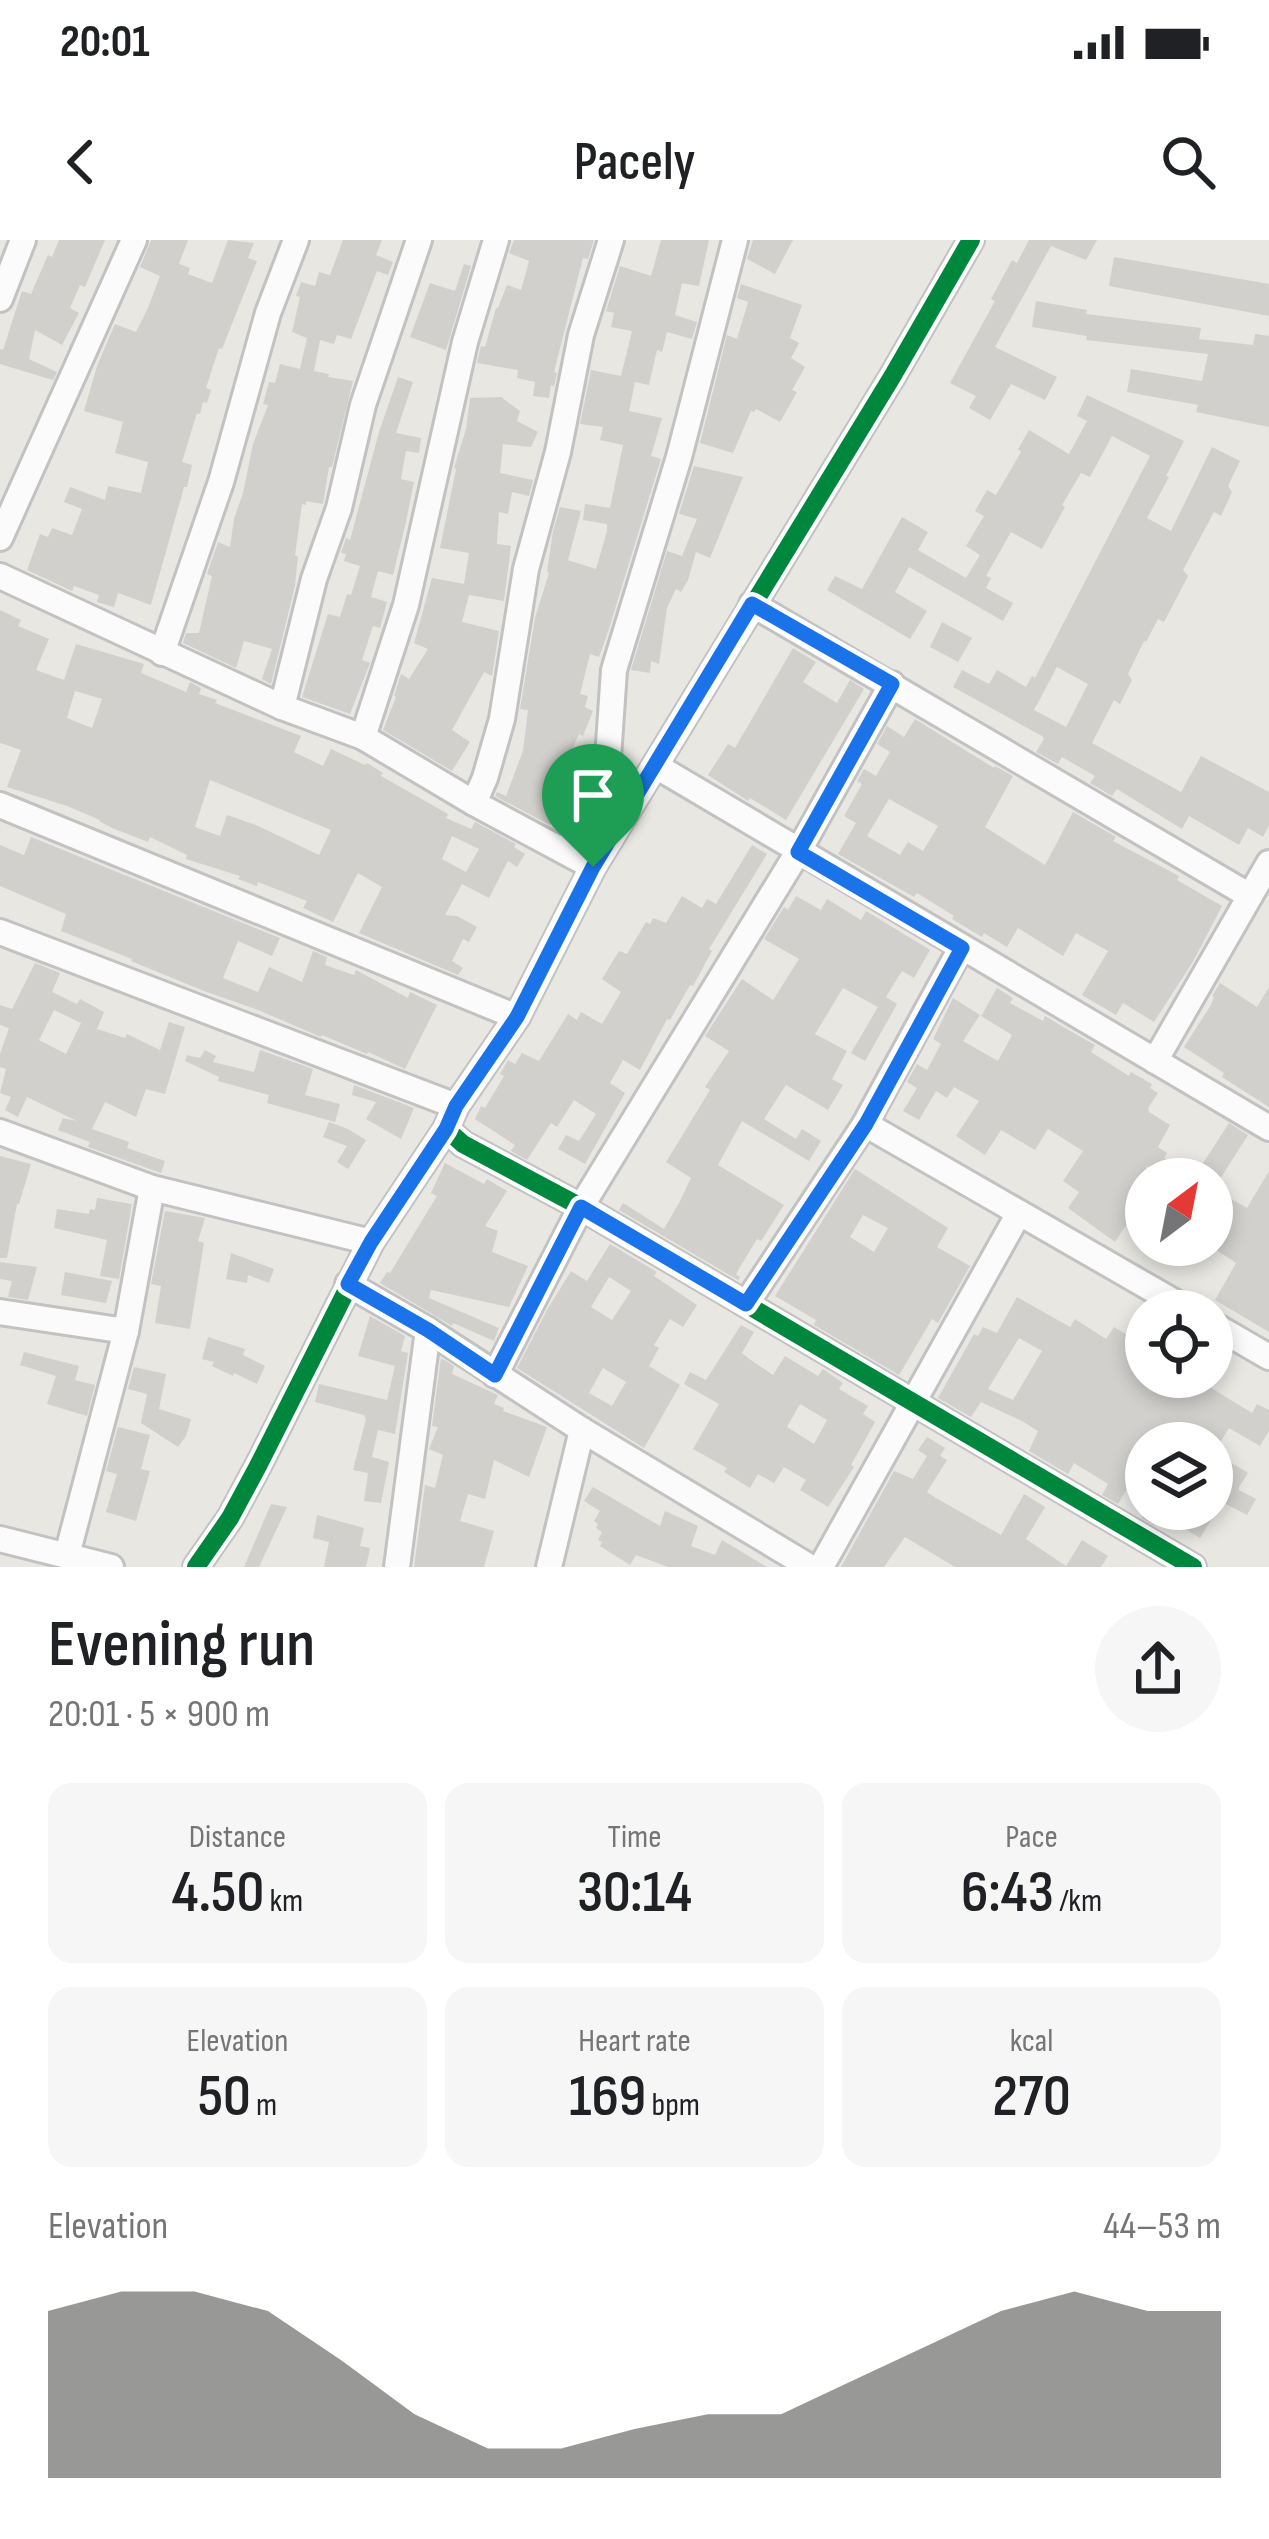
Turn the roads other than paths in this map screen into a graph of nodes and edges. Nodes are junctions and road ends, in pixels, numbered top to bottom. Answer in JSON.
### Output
{"nodes":[{"id":1,"x":23,"y":240,"type":"edge"},
{"id":2,"x":134,"y":240,"type":"edge"},
{"id":3,"x":296,"y":240,"type":"edge"},
{"id":4,"x":419,"y":240,"type":"edge"},
{"id":5,"x":496,"y":240,"type":"edge"},
{"id":6,"x":611,"y":240,"type":"edge"},
{"id":7,"x":735,"y":240,"type":"edge"},
{"id":8,"x":971,"y":240,"type":"edge"},
{"id":9,"x":0,"y":298,"type":"edge"},
{"id":10,"x":9,"y":493,"type":"edge"},
{"id":11,"x":0,"y":538,"type":"edge"},
{"id":12,"x":0,"y":576,"type":"edge"},
{"id":13,"x":752,"y":604,"type":"junction"},
{"id":14,"x":162,"y":653,"type":"junction"},
{"id":15,"x":892,"y":684,"type":"junction"},
{"id":16,"x":282,"y":707,"type":"junction"},
{"id":17,"x":363,"y":737,"type":"junction"},
{"id":18,"x":656,"y":766,"type":"junction"},
{"id":19,"x":474,"y":803,"type":"junction"},
{"id":20,"x":0,"y":805,"type":"edge"},
{"id":21,"x":567,"y":851,"type":"junction"},
{"id":22,"x":798,"y":852,"type":"junction"},
{"id":23,"x":1269,"y":862,"type":"edge"},
{"id":24,"x":593,"y":867,"type":"junction"},
{"id":25,"x":1250,"y":896,"type":"junction"},
{"id":26,"x":0,"y":932,"type":"edge"},
{"id":27,"x":962,"y":948,"type":"junction"},
{"id":28,"x":517,"y":1017,"type":"junction"},
{"id":29,"x":1155,"y":1061,"type":"junction"},
{"id":30,"x":451,"y":1117,"type":"junction"},
{"id":31,"x":866,"y":1124,"type":"junction"},
{"id":32,"x":1269,"y":1128,"type":"edge"},
{"id":33,"x":0,"y":1132,"type":"edge"},
{"id":34,"x":152,"y":1187,"type":"junction"},
{"id":35,"x":581,"y":1207,"type":"junction"},
{"id":36,"x":1019,"y":1213,"type":"junction"},
{"id":37,"x":371,"y":1242,"type":"junction"},
{"id":38,"x":348,"y":1284,"type":"junction"},
{"id":39,"x":1153,"y":1290,"type":"edge"},
{"id":40,"x":746,"y":1304,"type":"junction"},
{"id":41,"x":0,"y":1312,"type":"edge"},
{"id":42,"x":428,"y":1330,"type":"junction"},
{"id":43,"x":126,"y":1331,"type":"junction"},
{"id":44,"x":1233,"y":1336,"type":"edge"},
{"id":45,"x":1269,"y":1357,"type":"edge"},
{"id":46,"x":495,"y":1375,"type":"junction"},
{"id":47,"x":911,"y":1403,"type":"junction"},
{"id":48,"x":582,"y":1430,"type":"junction"},
{"id":49,"x":0,"y":1539,"type":"edge"},
{"id":50,"x":67,"y":1555,"type":"junction"},
{"id":51,"x":111,"y":1567,"type":"edge"},
{"id":52,"x":196,"y":1567,"type":"edge"},
{"id":53,"x":397,"y":1567,"type":"edge"},
{"id":54,"x":548,"y":1567,"type":"edge"},
{"id":55,"x":810,"y":1567,"type":"edge"},
{"id":56,"x":821,"y":1567,"type":"edge"},
{"id":57,"x":1193,"y":1567,"type":"edge"}],
"edges":[{"from":1,"to":9,"type":"street"},
{"from":2,"to":10,"type":"street"},
{"from":3,"to":14,"type":"street"},
{"from":4,"to":16,"type":"street"},
{"from":5,"to":17,"type":"street"},
{"from":6,"to":19,"type":"street"},
{"from":7,"to":21,"type":"street"},
{"from":8,"to":13,"type":"street"},
{"from":10,"to":11,"type":"street"},
{"from":12,"to":14,"type":"street"},
{"from":13,"to":15,"type":"street"},
{"from":13,"to":18,"type":"street"},
{"from":14,"to":16,"type":"street"},
{"from":15,"to":22,"type":"street"},
{"from":15,"to":25,"type":"street"},
{"from":16,"to":17,"type":"street"},
{"from":17,"to":19,"type":"street"},
{"from":18,"to":22,"type":"street"},
{"from":18,"to":24,"type":"street"},
{"from":19,"to":21,"type":"street"},
{"from":20,"to":28,"type":"street"},
{"from":21,"to":24,"type":"street"},
{"from":22,"to":27,"type":"street"},
{"from":22,"to":35,"type":"street"},
{"from":23,"to":25,"type":"street"},
{"from":24,"to":28,"type":"street"},
{"from":25,"to":29,"type":"street"},
{"from":26,"to":30,"type":"street"},
{"from":27,"to":29,"type":"street"},
{"from":27,"to":31,"type":"street"},
{"from":28,"to":30,"type":"street"},
{"from":29,"to":32,"type":"street"},
{"from":30,"to":35,"type":"street"},
{"from":30,"to":37,"type":"street"},
{"from":31,"to":36,"type":"street"},
{"from":31,"to":40,"type":"street"},
{"from":33,"to":34,"type":"street"},
{"from":34,"to":37,"type":"street"},
{"from":34,"to":43,"type":"street"},
{"from":35,"to":40,"type":"street"},
{"from":35,"to":46,"type":"street"},
{"from":36,"to":39,"type":"street"},
{"from":36,"to":47,"type":"street"},
{"from":37,"to":38,"type":"street"},
{"from":38,"to":42,"type":"street"},
{"from":38,"to":52,"type":"street"},
{"from":40,"to":47,"type":"street"},
{"from":41,"to":43,"type":"street"},
{"from":42,"to":46,"type":"street"},
{"from":42,"to":53,"type":"street"},
{"from":43,"to":50,"type":"street"},
{"from":44,"to":45,"type":"street"},
{"from":46,"to":48,"type":"street"},
{"from":47,"to":56,"type":"street"},
{"from":47,"to":57,"type":"street"},
{"from":48,"to":54,"type":"street"},
{"from":48,"to":55,"type":"street"},
{"from":49,"to":50,"type":"street"},
{"from":50,"to":51,"type":"street"}]}
